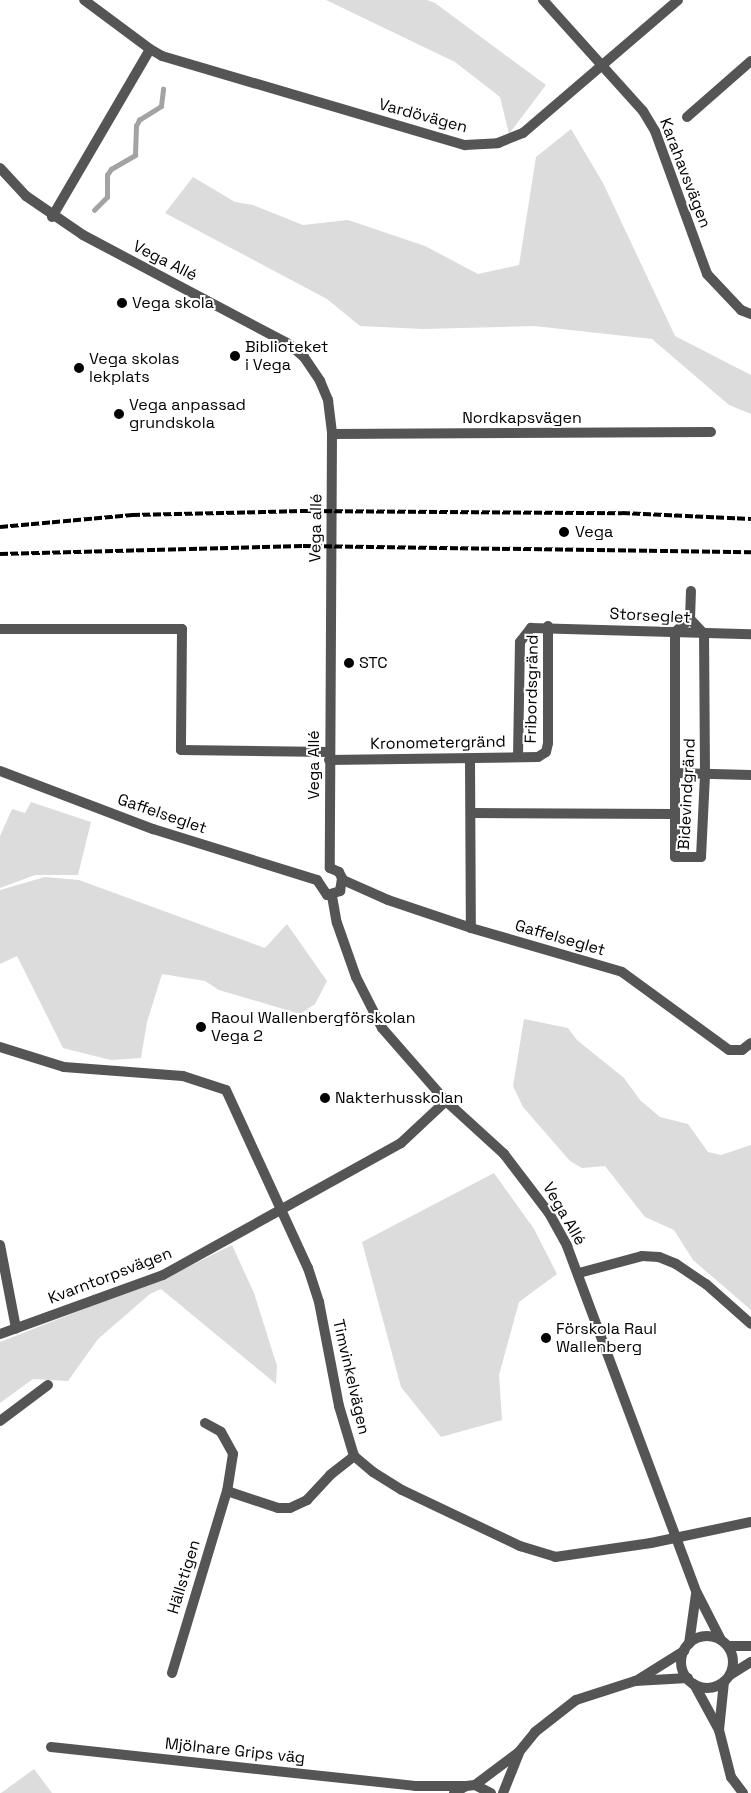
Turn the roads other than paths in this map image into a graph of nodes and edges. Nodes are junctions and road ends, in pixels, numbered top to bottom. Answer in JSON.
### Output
{"nodes":[{"id":1,"x":84,"y":0,"type":"edge"},
{"id":2,"x":543,"y":0,"type":"edge"},
{"id":3,"x":678,"y":0,"type":"edge"},
{"id":4,"x":150,"y":49,"type":"junction"},
{"id":5,"x":751,"y":61,"type":"edge"},
{"id":6,"x":604,"y":64,"type":"junction"},
{"id":7,"x":687,"y":117,"type":"dead end"},
{"id":8,"x":0,"y":168,"type":"edge"},
{"id":9,"x":52,"y":217,"type":"junction"},
{"id":10,"x":751,"y":314,"type":"edge"},
{"id":11,"x":711,"y":432,"type":"dead end"},
{"id":12,"x":332,"y":434,"type":"junction"},
{"id":13,"x":691,"y":591,"type":"dead end"},
{"id":14,"x":690,"y":620,"type":"junction"},
{"id":15,"x":329,"y":622,"type":"joint"},
{"id":16,"x":548,"y":626,"type":"junction"},
{"id":17,"x":0,"y":629,"type":"edge"},
{"id":18,"x":675,"y":632,"type":"junction"},
{"id":19,"x":704,"y":634,"type":"junction"},
{"id":20,"x":751,"y":634,"type":"edge"},
{"id":21,"x":546,"y":752,"type":"joint"},
{"id":22,"x":329,"y":756,"type":"junction"},
{"id":23,"x":518,"y":756,"type":"junction"},
{"id":24,"x":470,"y":760,"type":"junction"},
{"id":25,"x":0,"y":771,"type":"edge"},
{"id":26,"x":675,"y":773,"type":"junction"},
{"id":27,"x":705,"y":774,"type":"junction"},
{"id":28,"x":751,"y":775,"type":"edge"},
{"id":29,"x":472,"y":813,"type":"junction"},
{"id":30,"x":675,"y":814,"type":"junction"},
{"id":31,"x":330,"y":868,"type":"junction"},
{"id":32,"x":317,"y":880,"type":"junction"},
{"id":33,"x":343,"y":880,"type":"junction"},
{"id":34,"x":332,"y":896,"type":"junction"},
{"id":35,"x":471,"y":928,"type":"junction"},
{"id":36,"x":751,"y":1043,"type":"edge"},
{"id":37,"x":0,"y":1047,"type":"edge"},
{"id":38,"x":446,"y":1101,"type":"junction"},
{"id":39,"x":280,"y":1212,"type":"junction"},
{"id":40,"x":0,"y":1246,"type":"edge"},
{"id":41,"x":579,"y":1273,"type":"junction"},
{"id":42,"x":751,"y":1324,"type":"edge"},
{"id":43,"x":16,"y":1328,"type":"junction"},
{"id":44,"x":0,"y":1334,"type":"edge"},
{"id":45,"x":48,"y":1385,"type":"dead end"},
{"id":46,"x":0,"y":1421,"type":"edge"},
{"id":47,"x":205,"y":1423,"type":"dead end"},
{"id":48,"x":354,"y":1456,"type":"junction"},
{"id":49,"x":227,"y":1491,"type":"junction"},
{"id":50,"x":751,"y":1522,"type":"edge"},
{"id":51,"x":677,"y":1538,"type":"junction"},
{"id":52,"x":697,"y":1593,"type":"junction"},
{"id":53,"x":724,"y":1643,"type":"junction"},
{"id":54,"x":751,"y":1646,"type":"edge"},
{"id":55,"x":686,"y":1648,"type":"junction"},
{"id":56,"x":751,"y":1662,"type":"edge"},
{"id":57,"x":172,"y":1673,"type":"dead end"},
{"id":58,"x":727,"y":1678,"type":"junction"},
{"id":59,"x":635,"y":1681,"type":"junction"},
{"id":60,"x":691,"y":1681,"type":"junction"},
{"id":61,"x":719,"y":1730,"type":"junction"},
{"id":62,"x":51,"y":1747,"type":"dead end"},
{"id":63,"x":519,"y":1752,"type":"junction"},
{"id":64,"x":470,"y":1785,"type":"junction"},
{"id":65,"x":415,"y":1786,"type":"junction"},
{"id":66,"x":430,"y":1793,"type":"edge"},
{"id":67,"x":454,"y":1793,"type":"edge"},
{"id":68,"x":491,"y":1793,"type":"edge"},
{"id":69,"x":503,"y":1793,"type":"edge"},
{"id":70,"x":743,"y":1793,"type":"edge"}],
"edges":[{"from":1,"to":4,"type":"street","name":"Vardövägen"},
{"from":2,"to":6,"type":"street","name":"Karahavsvägen"},
{"from":3,"to":6,"type":"street","name":"Vardövägen"},
{"from":4,"to":6,"type":"street","name":"Vardövägen"},
{"from":4,"to":9,"type":"street"},
{"from":5,"to":7,"type":"street"},
{"from":6,"to":10,"type":"street","name":"Karahavsvägen"},
{"from":8,"to":9,"type":"street","name":"Vega Allé"},
{"from":9,"to":12,"type":"street","name":"Vega Allé"},
{"from":11,"to":12,"type":"street","name":"Nordkapsvägen"},
{"from":12,"to":15,"type":"street","name":"Vega allé"},
{"from":13,"to":14,"type":"street"},
{"from":14,"to":18,"type":"street"},
{"from":14,"to":19,"type":"street"},
{"from":15,"to":22,"type":"street","name":"Vega Allé"},
{"from":16,"to":18,"type":"street","name":"Storseglet"},
{"from":16,"to":21,"type":"street","name":"Fribordsgränd"},
{"from":16,"to":23,"type":"street","name":"Fribordsgränd"},
{"from":17,"to":22,"type":"street","name":"Kronometergränd"},
{"from":18,"to":19,"type":"street","name":"Storseglet"},
{"from":18,"to":26,"type":"street","name":"Bidevindgränd"},
{"from":19,"to":20,"type":"street","name":"Storseglet"},
{"from":19,"to":27,"type":"street","name":"Bidevindgränd"},
{"from":21,"to":23,"type":"street","name":"Kronometergränd"},
{"from":22,"to":24,"type":"street","name":"Kronometergränd"},
{"from":22,"to":31,"type":"street","name":"Vega Allé"},
{"from":23,"to":24,"type":"street","name":"Kronometergränd"},
{"from":24,"to":29,"type":"street"},
{"from":25,"to":32,"type":"street","name":"Gaffelseglet"},
{"from":26,"to":27,"type":"street"},
{"from":26,"to":30,"type":"street","name":"Bidevindgränd"},
{"from":27,"to":28,"type":"street"},
{"from":27,"to":30,"type":"street","name":"Bidevindgränd"},
{"from":29,"to":30,"type":"street"},
{"from":29,"to":35,"type":"street"},
{"from":31,"to":32,"type":"street"},
{"from":31,"to":33,"type":"street"},
{"from":32,"to":34,"type":"street"},
{"from":33,"to":34,"type":"street"},
{"from":33,"to":35,"type":"street","name":"Gaffelseglet"},
{"from":34,"to":38,"type":"street","name":"Vega Allé"},
{"from":35,"to":36,"type":"street","name":"Gaffelseglet"},
{"from":37,"to":39,"type":"street","name":"Timvinkelvägen"},
{"from":38,"to":39,"type":"street","name":"Kvarntorpsvägen"},
{"from":38,"to":41,"type":"street","name":"Vega Allé"},
{"from":39,"to":43,"type":"street","name":"Kvarntorpsvägen"},
{"from":39,"to":48,"type":"street","name":"Timvinkelvägen"},
{"from":40,"to":43,"type":"street"},
{"from":41,"to":42,"type":"street"},
{"from":41,"to":51,"type":"street","name":"Vega Allé"},
{"from":43,"to":44,"type":"street","name":"Kvarntorpsvägen"},
{"from":45,"to":46,"type":"street"},
{"from":47,"to":49,"type":"street","name":"Hällstigen"},
{"from":48,"to":49,"type":"street"},
{"from":48,"to":51,"type":"street","name":"Timvinkelvägen"},
{"from":49,"to":57,"type":"street","name":"Hällstigen"},
{"from":50,"to":51,"type":"street","name":"Timvinkelvägen"},
{"from":51,"to":52,"type":"street","name":"Vega Allé"},
{"from":52,"to":53,"type":"street","name":"Vega Allé"},
{"from":52,"to":55,"type":"street","name":"Vega Allé"},
{"from":53,"to":54,"type":"street"},
{"from":53,"to":55,"type":"street"},
{"from":53,"to":58,"type":"street"},
{"from":55,"to":59,"type":"street"},
{"from":55,"to":60,"type":"street"},
{"from":56,"to":58,"type":"street"},
{"from":58,"to":60,"type":"street"},
{"from":58,"to":61,"type":"street"},
{"from":59,"to":60,"type":"street"},
{"from":59,"to":63,"type":"street"},
{"from":60,"to":61,"type":"street"},
{"from":61,"to":70,"type":"street"},
{"from":62,"to":65,"type":"street","name":"Mjölnare Grips väg"},
{"from":63,"to":64,"type":"street"},
{"from":63,"to":69,"type":"street"},
{"from":64,"to":65,"type":"street","name":"Mjölnare Grips väg"},
{"from":64,"to":67,"type":"street"},
{"from":64,"to":68,"type":"street"},
{"from":65,"to":66,"type":"street","name":"Mjölnare Grips väg"}]}
